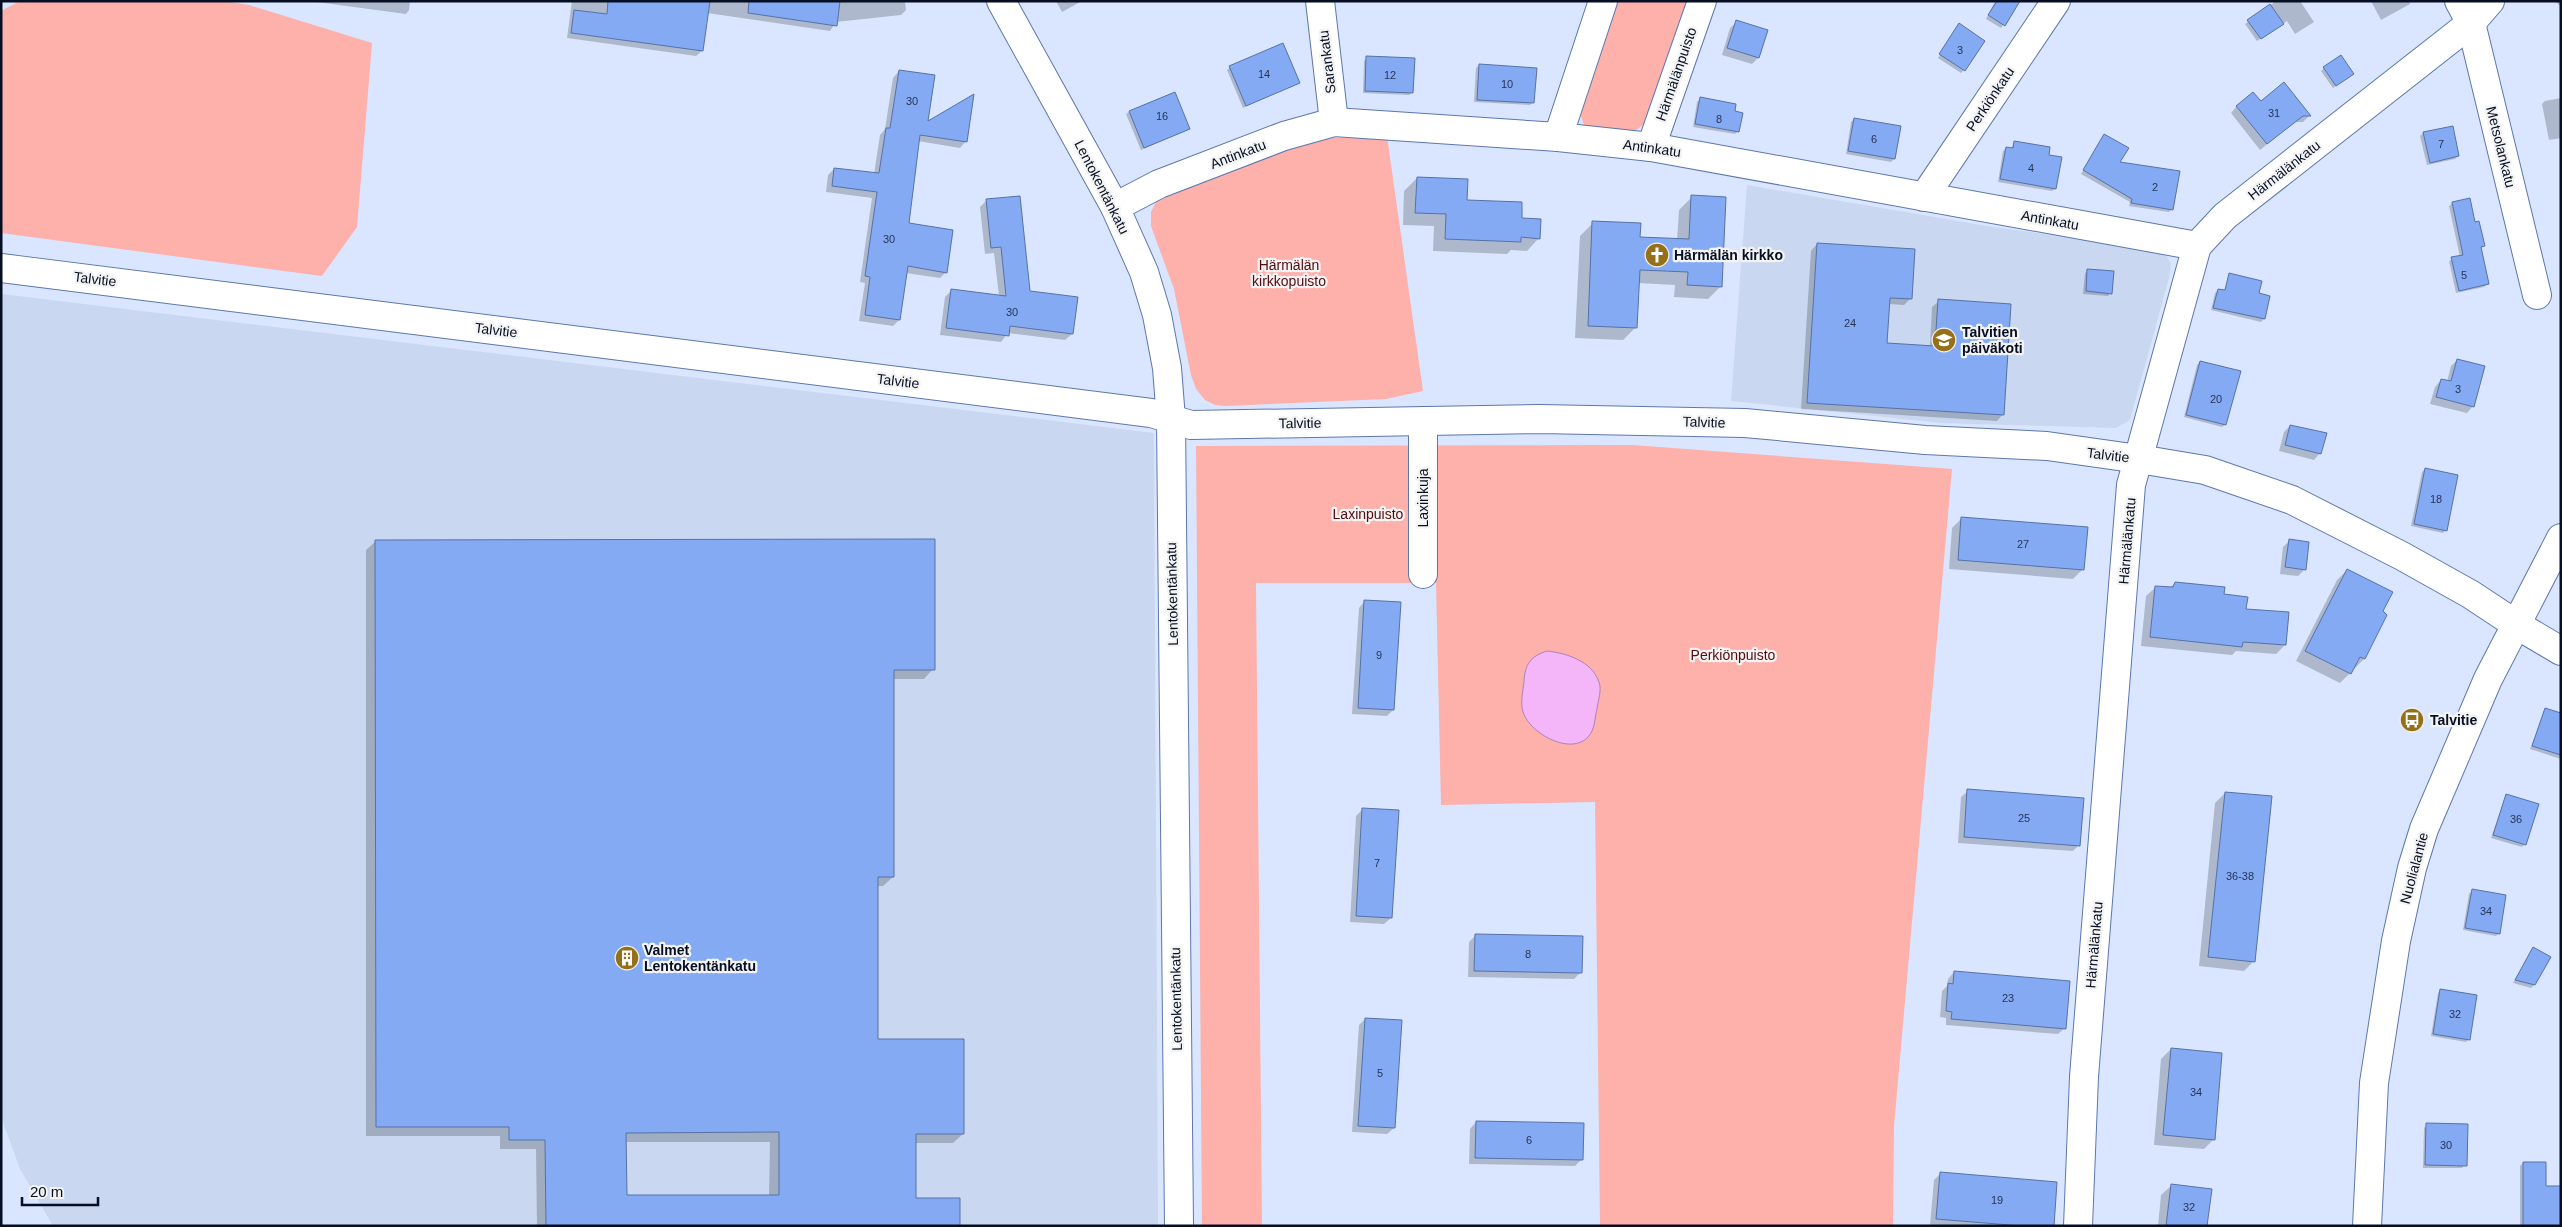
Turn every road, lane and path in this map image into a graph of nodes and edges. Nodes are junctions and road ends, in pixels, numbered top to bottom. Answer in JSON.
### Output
{"nodes":[{"id":1,"x":1002,"y":1,"type":"edge"},
{"id":2,"x":1320,"y":1,"type":"edge"},
{"id":3,"x":1603,"y":1,"type":"edge"},
{"id":4,"x":1702,"y":1,"type":"edge"},
{"id":5,"x":2056,"y":1,"type":"edge"},
{"id":6,"x":2490,"y":1,"type":"edge"},
{"id":7,"x":2465,"y":12,"type":"edge"},
{"id":8,"x":1334,"y":122,"type":"junction"},
{"id":9,"x":1558,"y":137,"type":"junction"},
{"id":10,"x":1651,"y":147,"type":"junction"},
{"id":11,"x":1924,"y":197,"type":"junction"},
{"id":12,"x":1115,"y":207,"type":"junction"},
{"id":13,"x":2197,"y":246,"type":"junction"},
{"id":14,"x":1,"y":268,"type":"edge"},
{"id":15,"x":2537,"y":295,"type":"dead end"},
{"id":16,"x":1171,"y":419,"type":"junction"},
{"id":17,"x":1423,"y":421,"type":"junction"},
{"id":18,"x":2140,"y":459,"type":"junction"},
{"id":19,"x":2561,"y":538,"type":"edge"},
{"id":20,"x":1423,"y":574,"type":"dead end"},
{"id":21,"x":2517,"y":625,"type":"junction"},
{"id":22,"x":2561,"y":651,"type":"edge"},
{"id":23,"x":1179,"y":1226,"type":"edge"},
{"id":24,"x":2078,"y":1226,"type":"edge"},
{"id":25,"x":2367,"y":1226,"type":"edge"}],
"edges":[{"from":1,"to":12,"type":"street","name":"Lentokentänkatu"},
{"from":2,"to":8,"type":"street","name":"Sarankatu"},
{"from":3,"to":9,"type":"street"},
{"from":4,"to":10,"type":"street","name":"Härmälänpuisto"},
{"from":5,"to":11,"type":"street","name":"Perkiönkatu"},
{"from":6,"to":7,"type":"street","name":"Härmälänkatu"},
{"from":7,"to":13,"type":"street","name":"Härmälänkatu"},
{"from":7,"to":15,"type":"street","name":"Metsolankatu"},
{"from":8,"to":9,"type":"street","name":"Antinkatu"},
{"from":8,"to":12,"type":"street","name":"Antinkatu"},
{"from":9,"to":10,"type":"street","name":"Antinkatu"},
{"from":10,"to":11,"type":"street","name":"Antinkatu"},
{"from":11,"to":13,"type":"street","name":"Antinkatu"},
{"from":12,"to":16,"type":"street","name":"Lentokentänkatu"},
{"from":13,"to":18,"type":"street","name":"Härmälänkatu"},
{"from":14,"to":16,"type":"street","name":"Talvitie"},
{"from":16,"to":17,"type":"street","name":"Talvitie"},
{"from":16,"to":23,"type":"street","name":"Lentokentänkatu"},
{"from":17,"to":18,"type":"street","name":"Talvitie"},
{"from":17,"to":20,"type":"street","name":"Laxinkuja"},
{"from":18,"to":21,"type":"street","name":"Talvitie"},
{"from":18,"to":24,"type":"street","name":"Härmälänkatu"},
{"from":19,"to":21,"type":"street","name":"Nuolialantie"},
{"from":21,"to":22,"type":"street","name":"Talvitie"},
{"from":21,"to":25,"type":"street","name":"Nuolialantie"}]}
